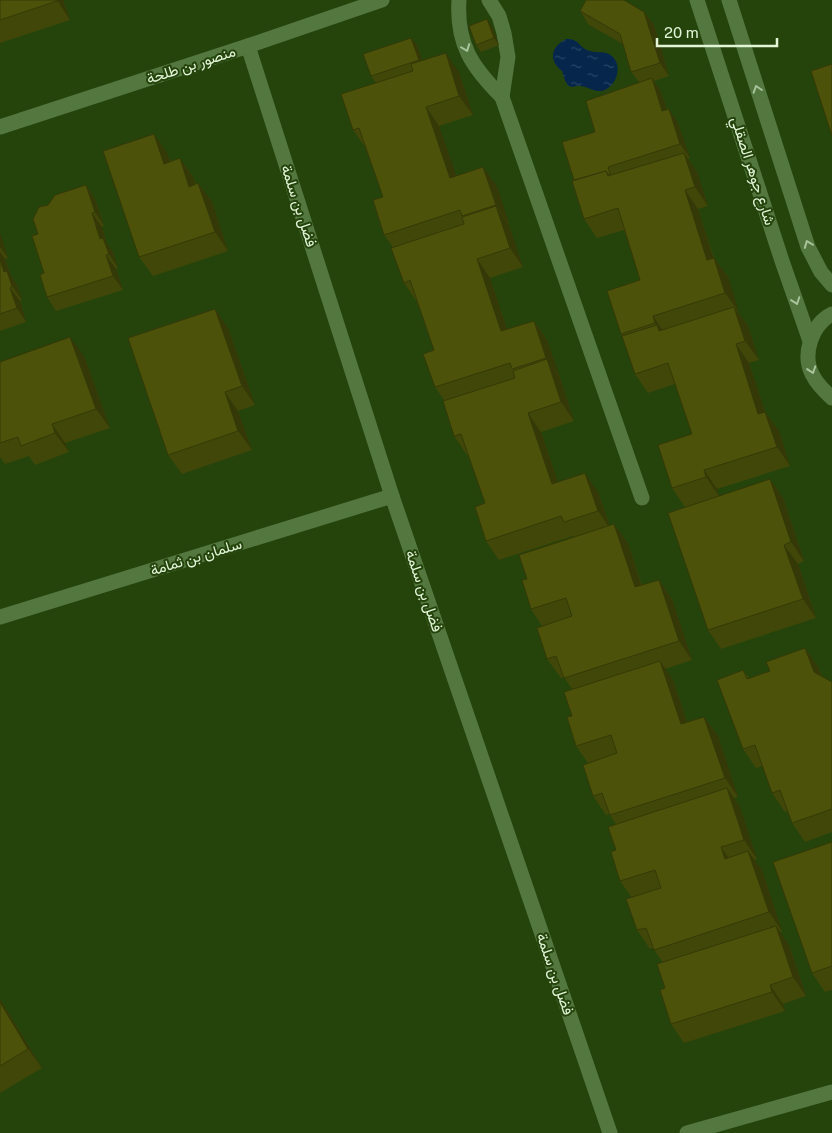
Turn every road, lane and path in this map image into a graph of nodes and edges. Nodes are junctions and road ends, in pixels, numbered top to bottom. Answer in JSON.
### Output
{"nodes":[{"id":1,"x":382,"y":0,"type":"edge"},
{"id":2,"x":459,"y":0,"type":"edge"},
{"id":3,"x":489,"y":0,"type":"edge"},
{"id":4,"x":697,"y":0,"type":"edge"},
{"id":5,"x":729,"y":0,"type":"edge"},
{"id":6,"x":248,"y":46,"type":"junction"},
{"id":7,"x":502,"y":97,"type":"junction"},
{"id":8,"x":0,"y":127,"type":"edge"},
{"id":9,"x":832,"y":285,"type":"edge"},
{"id":10,"x":832,"y":314,"type":"edge"},
{"id":11,"x":810,"y":341,"type":"junction"},
{"id":12,"x":832,"y":398,"type":"edge"},
{"id":13,"x":392,"y":496,"type":"junction"},
{"id":14,"x":642,"y":498,"type":"dead end"},
{"id":15,"x":0,"y":617,"type":"edge"},
{"id":16,"x":832,"y":1092,"type":"edge"},
{"id":17,"x":610,"y":1133,"type":"edge"},
{"id":18,"x":687,"y":1133,"type":"edge"}],
"edges":[{"from":1,"to":6,"type":"street","name":"منصور بن طلحة"},
{"from":2,"to":7,"type":"street","one_way":true},
{"from":3,"to":7,"type":"street"},
{"from":4,"to":11,"type":"street","name":"شارع جوهر الصقلي","one_way":true},
{"from":9,"to":5,"type":"street","name":"شارع جوهر الصقلي","one_way":true},
{"from":6,"to":8,"type":"street","name":"منصور بن طلحة"},
{"from":6,"to":13,"type":"street","name":"فضل بن سلمة"},
{"from":7,"to":14,"type":"street"},
{"from":10,"to":11,"type":"street"},
{"from":11,"to":12,"type":"street","one_way":true},
{"from":13,"to":15,"type":"street","name":"سلمان بن ثمامة"},
{"from":13,"to":17,"type":"street","name":"فضل بن سلمة"},
{"from":16,"to":18,"type":"street"}]}
